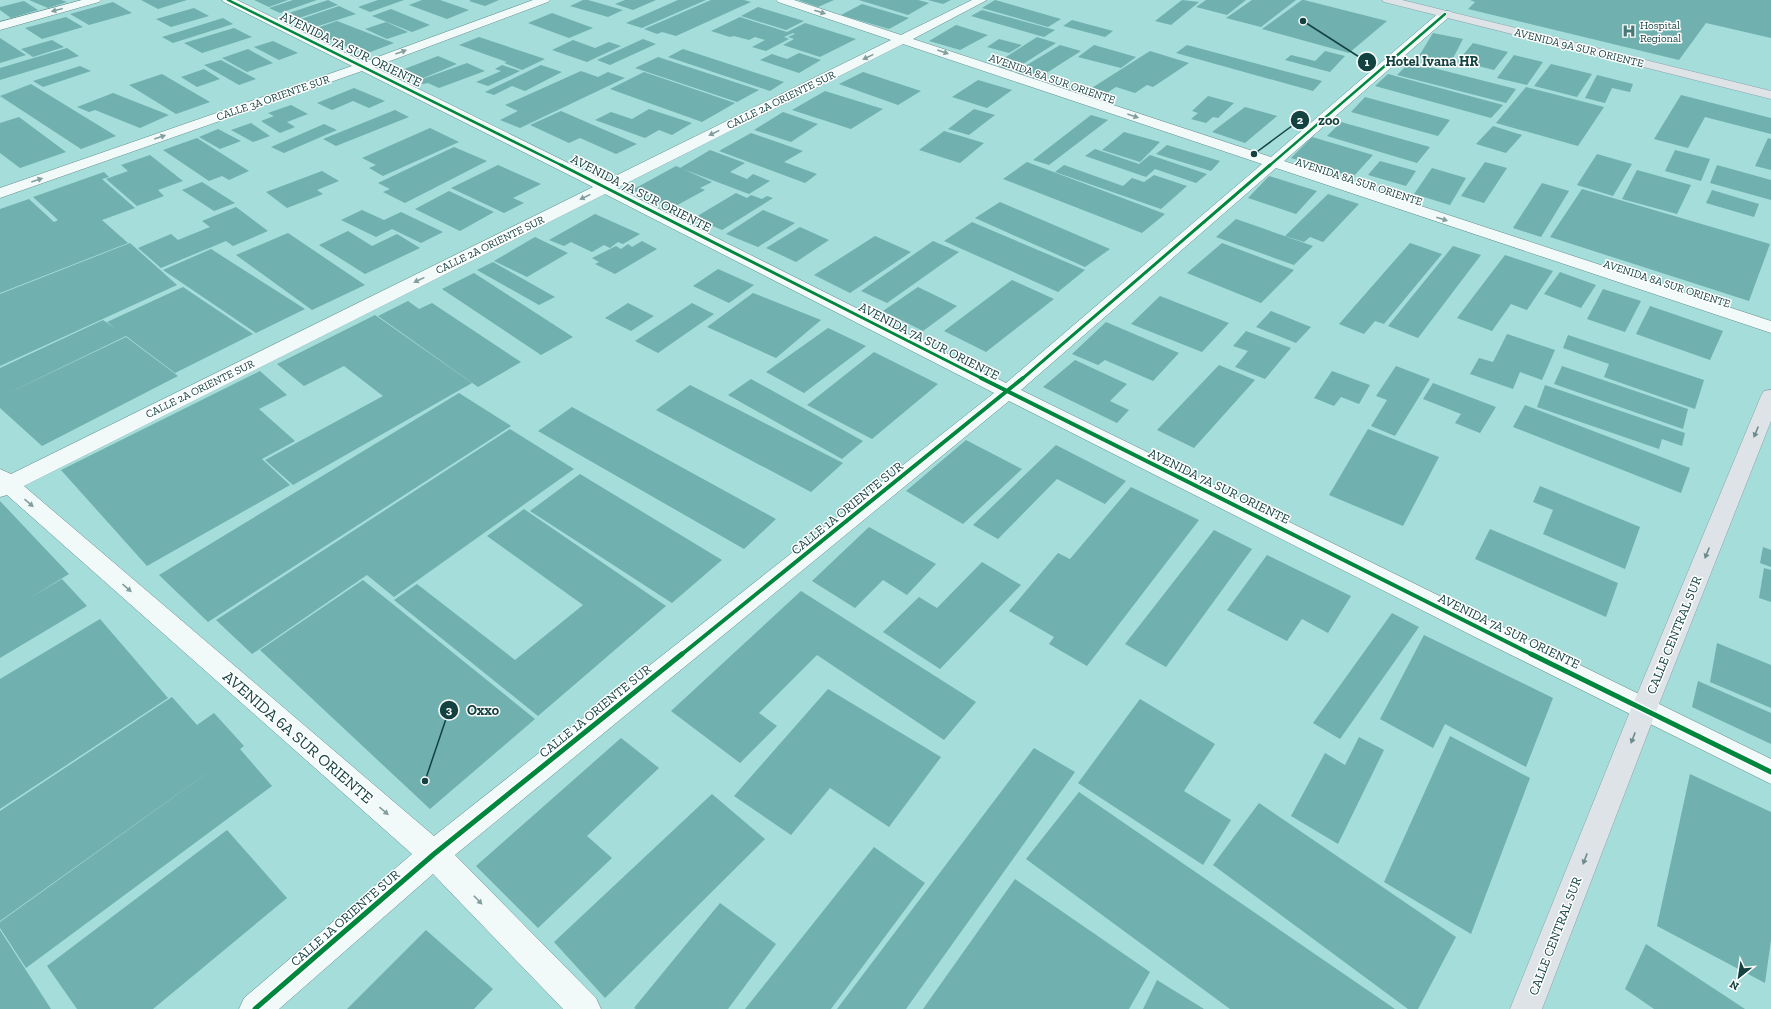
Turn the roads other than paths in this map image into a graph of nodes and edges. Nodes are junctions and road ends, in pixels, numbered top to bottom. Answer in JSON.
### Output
{"nodes":[{"id":1,"x":95,"y":0,"type":"edge"},
{"id":2,"x":228,"y":0,"type":"edge"},
{"id":3,"x":544,"y":0,"type":"edge"},
{"id":4,"x":782,"y":0,"type":"edge"},
{"id":5,"x":981,"y":0,"type":"edge"},
{"id":6,"x":1388,"y":0,"type":"edge"},
{"id":7,"x":1445,"y":14,"type":"junction"},
{"id":8,"x":0,"y":26,"type":"edge"},
{"id":9,"x":903,"y":39,"type":"junction"},
{"id":10,"x":364,"y":66,"type":"junction"},
{"id":11,"x":1771,"y":95,"type":"edge"},
{"id":12,"x":1274,"y":164,"type":"junction"},
{"id":13,"x":606,"y":187,"type":"junction"},
{"id":14,"x":0,"y":193,"type":"edge"},
{"id":15,"x":1771,"y":328,"type":"edge"},
{"id":16,"x":1008,"y":392,"type":"junction"},
{"id":17,"x":1771,"y":396,"type":"edge"},
{"id":18,"x":2,"y":483,"type":"edge"},
{"id":19,"x":1644,"y":709,"type":"junction"},
{"id":20,"x":1771,"y":772,"type":"edge"},
{"id":21,"x":434,"y":854,"type":"junction"},
{"id":22,"x":255,"y":1009,"type":"edge"},
{"id":23,"x":585,"y":1009,"type":"edge"},
{"id":24,"x":1526,"y":1009,"type":"edge"}],
"edges":[{"from":1,"to":8,"type":"street","one_way":true},
{"from":2,"to":10,"type":"street","name":"AVENIDA 7A SUR ORIENTE"},
{"from":10,"to":3,"type":"street","name":"CALLE 3A ORIENTE SUR","one_way":true},
{"from":4,"to":9,"type":"street","name":"AVENIDA 8A SUR ORIENTE","one_way":true},
{"from":5,"to":9,"type":"street","name":"CALLE 2A ORIENTE SUR"},
{"from":6,"to":7,"type":"main road","name":"AVENIDA 9A SUR ORIENTE"},
{"from":7,"to":11,"type":"main road","name":"AVENIDA 9A SUR ORIENTE"},
{"from":7,"to":12,"type":"street","name":"CALLE 1A ORIENTE SUR"},
{"from":9,"to":12,"type":"street","name":"AVENIDA 8A SUR ORIENTE","one_way":true},
{"from":9,"to":13,"type":"street","name":"CALLE 2A ORIENTE SUR","one_way":true},
{"from":10,"to":13,"type":"street","name":"AVENIDA 7A SUR ORIENTE"},
{"from":14,"to":10,"type":"street","name":"CALLE 3A ORIENTE SUR","one_way":true},
{"from":12,"to":15,"type":"street","name":"AVENIDA 8A SUR ORIENTE","one_way":true},
{"from":12,"to":16,"type":"street","name":"CALLE 1A ORIENTE SUR"},
{"from":13,"to":16,"type":"street","name":"AVENIDA 7A SUR ORIENTE"},
{"from":13,"to":18,"type":"street","name":"CALLE 2A ORIENTE SUR","one_way":true},
{"from":16,"to":19,"type":"street","name":"AVENIDA 7A SUR ORIENTE"},
{"from":16,"to":21,"type":"street","name":"CALLE 1A ORIENTE SUR"},
{"from":17,"to":19,"type":"main road","name":"CALLE CENTRAL SUR","one_way":true},
{"from":18,"to":21,"type":"street","name":"AVENIDA 6A SUR ORIENTE","one_way":true},
{"from":19,"to":20,"type":"street","name":"AVENIDA 7A SUR ORIENTE"},
{"from":19,"to":24,"type":"main road","name":"CALLE CENTRAL SUR","one_way":true},
{"from":21,"to":22,"type":"street","name":"CALLE 1A ORIENTE SUR"},
{"from":21,"to":23,"type":"street","name":"AVENIDA 6A SUR ORIENTE","one_way":true}]}
